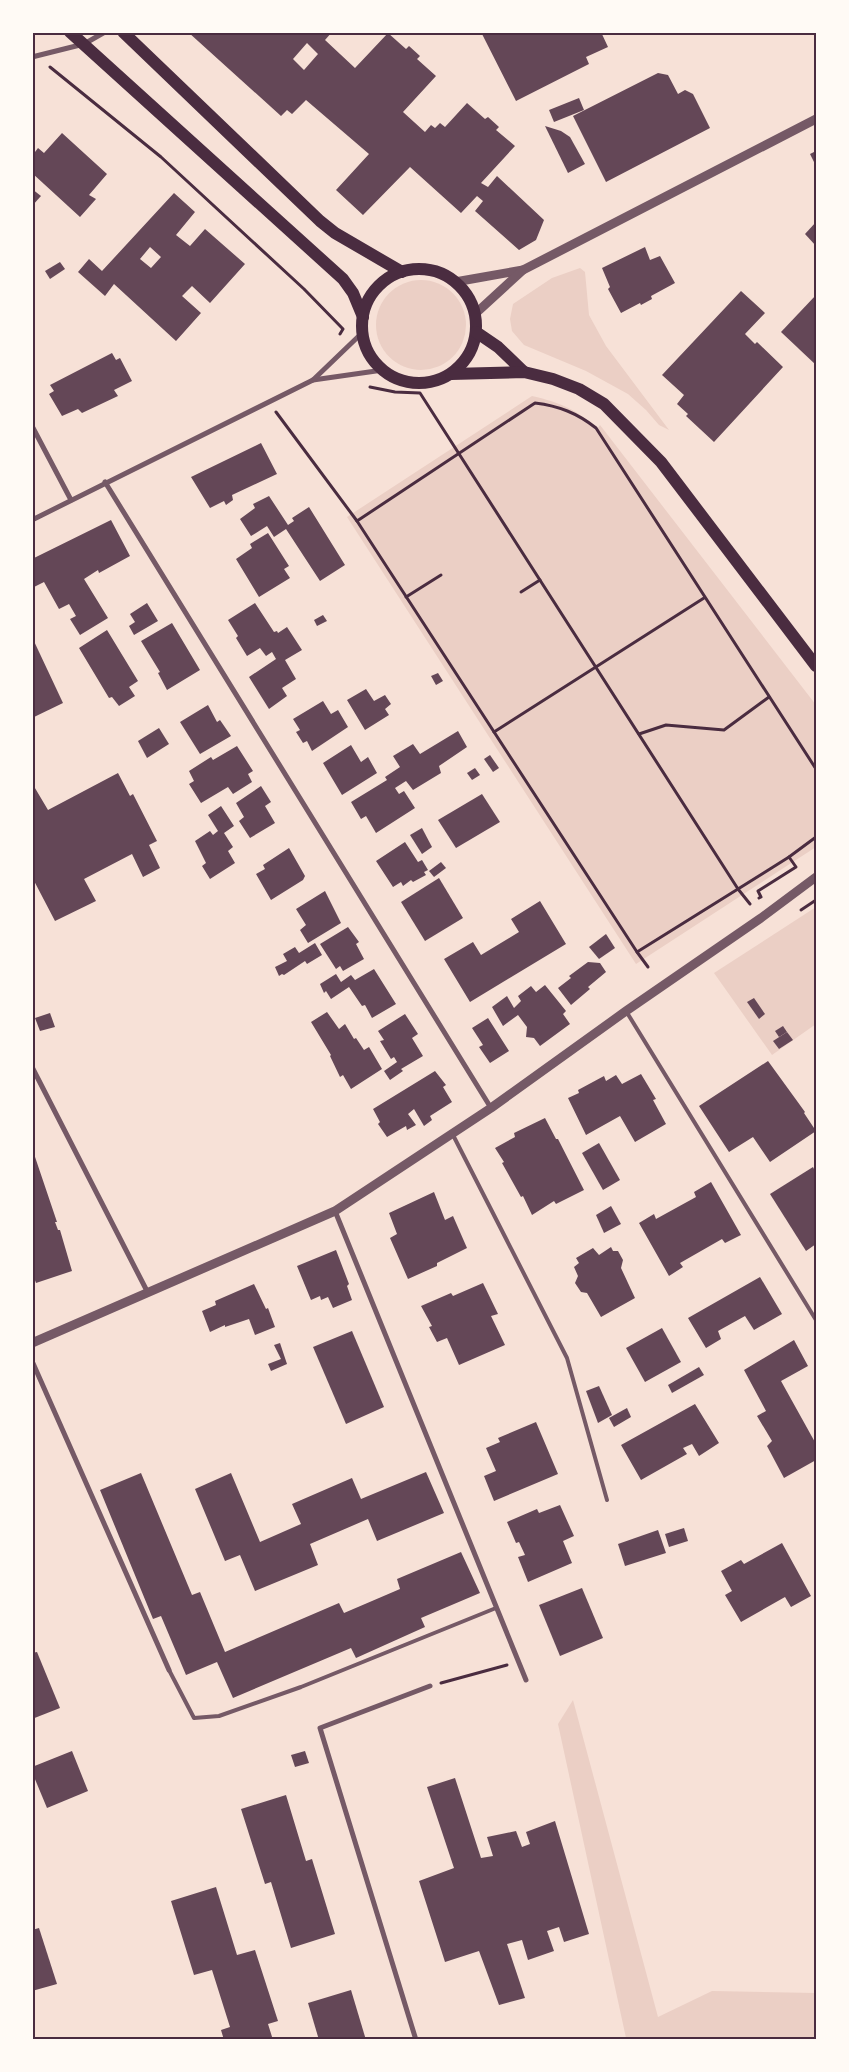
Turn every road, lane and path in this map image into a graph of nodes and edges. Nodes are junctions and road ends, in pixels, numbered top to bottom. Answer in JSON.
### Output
{"nodes":[{"id":1,"x":70,"y":32,"type":"edge"},
{"id":2,"x":105,"y":32,"type":"edge"},
{"id":3,"x":123,"y":32,"type":"edge"},
{"id":4,"x":84,"y":44,"type":"junction"},
{"id":5,"x":34,"y":56,"type":"edge"},
{"id":6,"x":816,"y":119,"type":"edge"},
{"id":7,"x":523,"y":270,"type":"junction"},
{"id":8,"x":402,"y":272,"type":"junction"},
{"id":9,"x":455,"y":282,"type":"junction"},
{"id":10,"x":475,"y":314,"type":"junction"},
{"id":11,"x":363,"y":317,"type":"junction"},
{"id":12,"x":362,"y":332,"type":"junction"},
{"id":13,"x":476,"y":332,"type":"junction"},
{"id":14,"x":336,"y":358,"type":"junction"},
{"id":15,"x":384,"y":370,"type":"junction"},
{"id":16,"x":524,"y":372,"type":"junction"},
{"id":17,"x":451,"y":374,"type":"junction"},
{"id":18,"x":347,"y":376,"type":"junction"},
{"id":19,"x":313,"y":380,"type":"junction"},
{"id":20,"x":268,"y":401,"type":"junction"},
{"id":21,"x":32,"y":426,"type":"edge"},
{"id":22,"x":459,"y":453,"type":"junction"},
{"id":23,"x":105,"y":482,"type":"junction"},
{"id":24,"x":71,"y":500,"type":"junction"},
{"id":25,"x":32,"y":520,"type":"edge"},
{"id":26,"x":357,"y":521,"type":"junction"},
{"id":27,"x":441,"y":576,"type":"dead end"},
{"id":28,"x":540,"y":580,"type":"junction"},
{"id":29,"x":521,"y":592,"type":"dead end"},
{"id":30,"x":406,"y":597,"type":"junction"},
{"id":31,"x":704,"y":598,"type":"junction"},
{"id":32,"x":816,"y":666,"type":"edge"},
{"id":33,"x":596,"y":667,"type":"junction"},
{"id":34,"x":770,"y":696,"type":"junction"},
{"id":35,"x":494,"y":732,"type":"junction"},
{"id":36,"x":639,"y":734,"type":"junction"},
{"id":37,"x":816,"y":769,"type":"edge"},
{"id":38,"x":816,"y":837,"type":"edge"},
{"id":39,"x":789,"y":857,"type":"junction"},
{"id":40,"x":814,"y":880,"type":"edge"},
{"id":41,"x":738,"y":889,"type":"junction"},
{"id":42,"x":637,"y":952,"type":"junction"},
{"id":43,"x":648,"y":967,"type":"dead end"},
{"id":44,"x":626,"y":1010,"type":"junction"},
{"id":45,"x":32,"y":1067,"type":"edge"},
{"id":46,"x":490,"y":1108,"type":"junction"},
{"id":47,"x":452,"y":1133,"type":"junction"},
{"id":48,"x":335,"y":1211,"type":"junction"},
{"id":49,"x":148,"y":1293,"type":"junction"},
{"id":50,"x":816,"y":1320,"type":"edge"},
{"id":51,"x":32,"y":1343,"type":"edge"},
{"id":52,"x":32,"y":1361,"type":"edge"},
{"id":53,"x":607,"y":1500,"type":"dead end"},
{"id":54,"x":496,"y":1608,"type":"junction"},
{"id":55,"x":518,"y":1662,"type":"junction"},
{"id":56,"x":169,"y":1670,"type":"joint"},
{"id":57,"x":526,"y":1680,"type":"dead end"},
{"id":58,"x":430,"y":1686,"type":"joint"},
{"id":59,"x":416,"y":2040,"type":"edge"}],
"edges":[{"from":1,"to":4,"type":"main road"},
{"from":2,"to":4,"type":"street"},
{"from":3,"to":8,"type":"main road"},
{"from":4,"to":5,"type":"street"},
{"from":4,"to":11,"type":"main road"},
{"from":5,"to":14,"type":"path"},
{"from":6,"to":7,"type":"street"},
{"from":7,"to":9,"type":"street"},
{"from":7,"to":10,"type":"street"},
{"from":8,"to":9,"type":"main road"},
{"from":8,"to":11,"type":"main road"},
{"from":9,"to":10,"type":"main road"},
{"from":10,"to":13,"type":"main road"},
{"from":11,"to":12,"type":"main road"},
{"from":12,"to":14,"type":"street"},
{"from":12,"to":15,"type":"main road"},
{"from":13,"to":16,"type":"main road"},
{"from":13,"to":17,"type":"main road"},
{"from":14,"to":19,"type":"street"},
{"from":15,"to":17,"type":"main road"},
{"from":15,"to":18,"type":"street"},
{"from":16,"to":17,"type":"main road"},
{"from":16,"to":32,"type":"main road"},
{"from":18,"to":19,"type":"street"},
{"from":18,"to":22,"type":"path"},
{"from":19,"to":20,"type":"street"},
{"from":20,"to":23,"type":"street"},
{"from":20,"to":26,"type":"path"},
{"from":21,"to":24,"type":"street"},
{"from":22,"to":26,"type":"path"},
{"from":22,"to":28,"type":"path"},
{"from":22,"to":31,"type":"path"},
{"from":23,"to":24,"type":"street"},
{"from":23,"to":46,"type":"street"},
{"from":24,"to":25,"type":"street"},
{"from":26,"to":30,"type":"path"},
{"from":27,"to":30,"type":"path"},
{"from":28,"to":29,"type":"path"},
{"from":28,"to":33,"type":"path"},
{"from":30,"to":35,"type":"path"},
{"from":31,"to":33,"type":"path"},
{"from":31,"to":34,"type":"path"},
{"from":33,"to":35,"type":"path"},
{"from":33,"to":36,"type":"path"},
{"from":34,"to":36,"type":"path"},
{"from":34,"to":37,"type":"path"},
{"from":35,"to":42,"type":"path"},
{"from":36,"to":41,"type":"path"},
{"from":38,"to":39,"type":"path"},
{"from":39,"to":41,"type":"path"},
{"from":39,"to":41,"type":"path"},
{"from":40,"to":44,"type":"street"},
{"from":41,"to":42,"type":"path"},
{"from":42,"to":43,"type":"path"},
{"from":44,"to":46,"type":"street"},
{"from":44,"to":50,"type":"lane"},
{"from":45,"to":49,"type":"street"},
{"from":46,"to":47,"type":"street"},
{"from":47,"to":48,"type":"street"},
{"from":47,"to":53,"type":"lane"},
{"from":48,"to":49,"type":"street"},
{"from":48,"to":54,"type":"street"},
{"from":49,"to":51,"type":"street"},
{"from":52,"to":56,"type":"street"},
{"from":54,"to":55,"type":"street"},
{"from":54,"to":56,"type":"lane"},
{"from":55,"to":57,"type":"street"},
{"from":55,"to":58,"type":"path"},
{"from":58,"to":59,"type":"street"}]}
